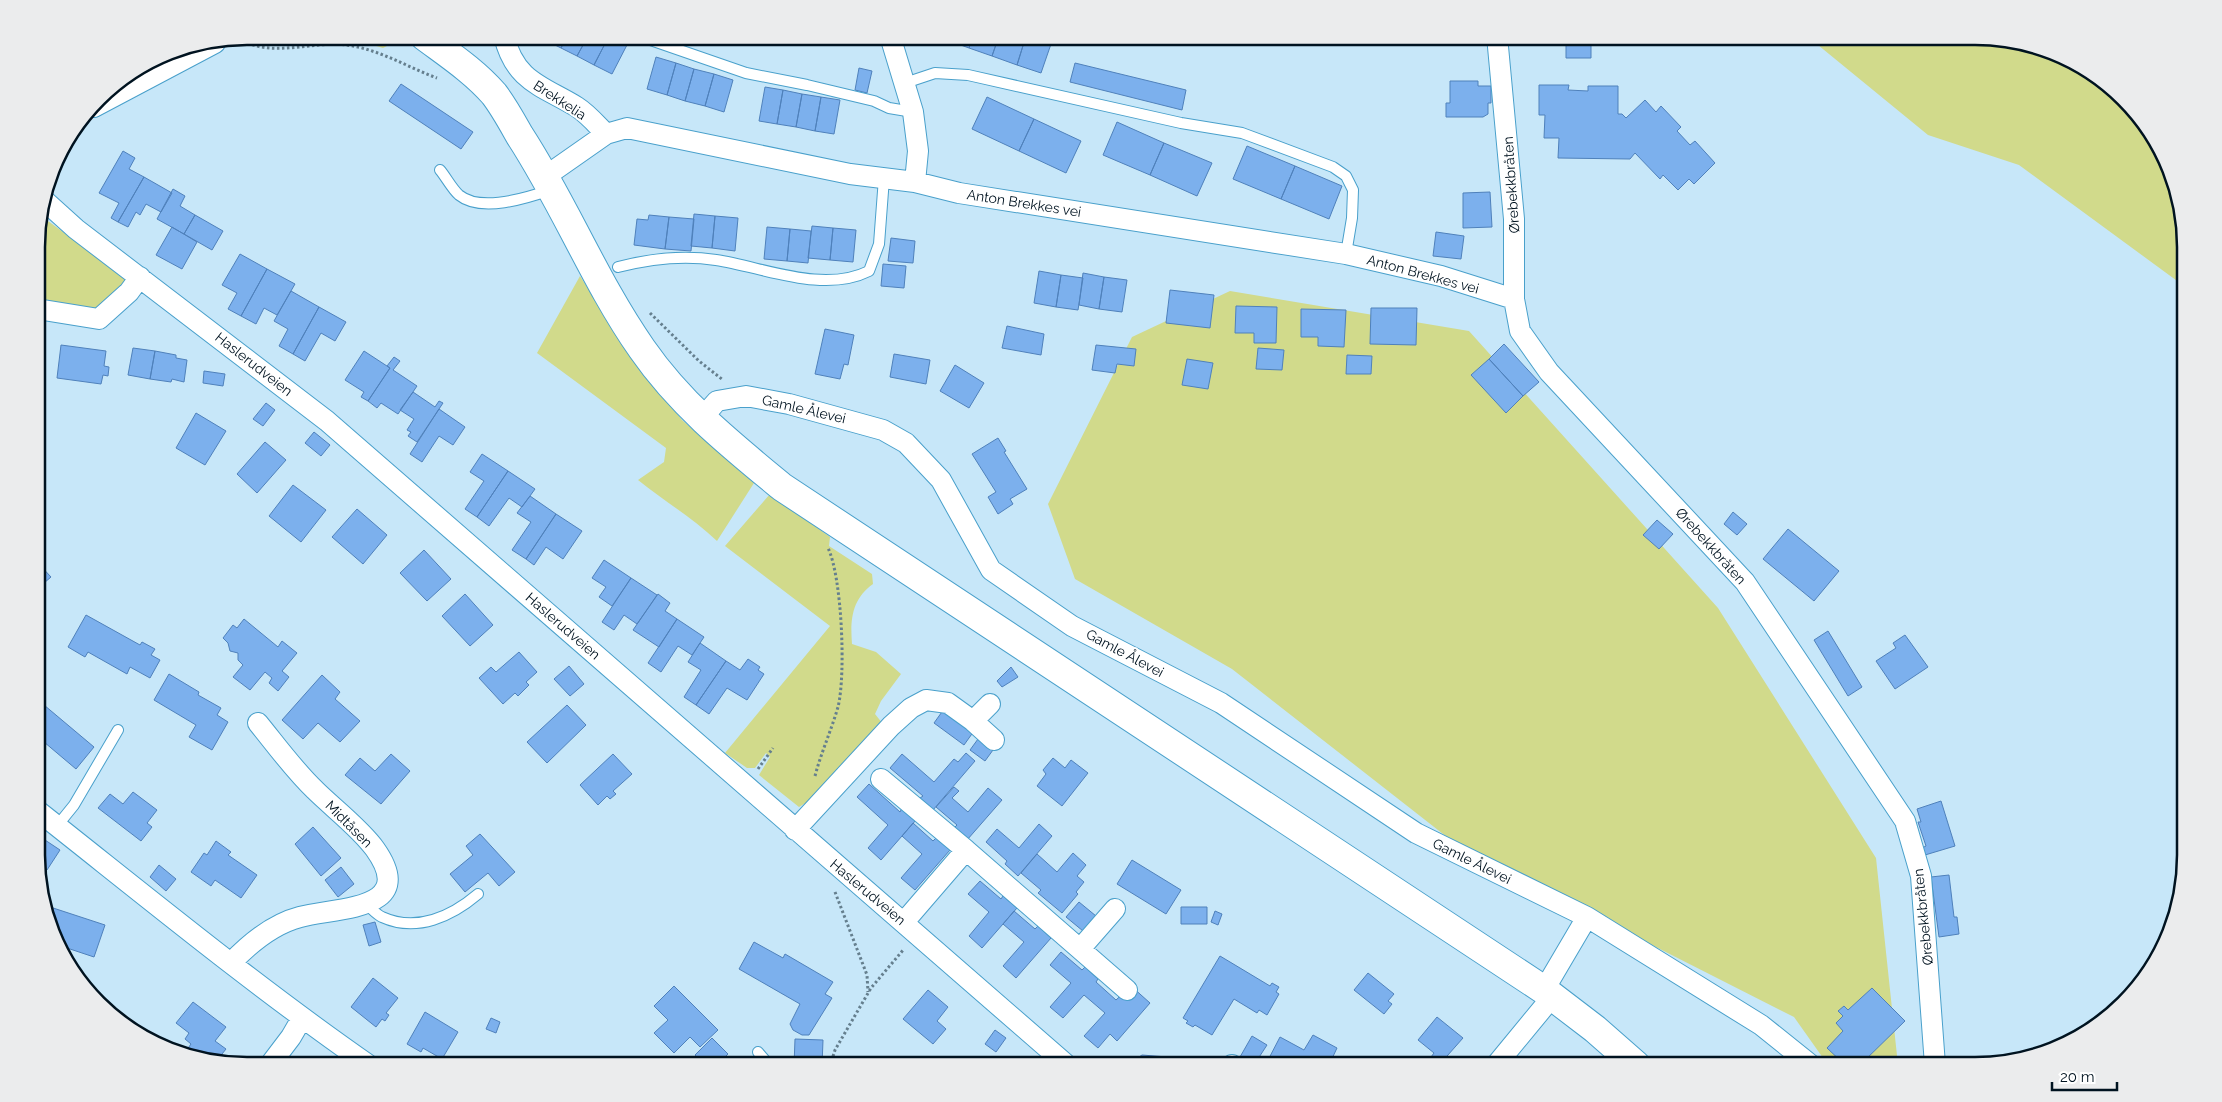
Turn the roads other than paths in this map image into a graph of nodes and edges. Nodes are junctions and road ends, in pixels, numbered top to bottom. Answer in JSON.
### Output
{"nodes":[{"id":1,"x":437,"y":45,"type":"edge"},
{"id":2,"x":508,"y":45,"type":"edge"},
{"id":3,"x":666,"y":45,"type":"edge"},
{"id":4,"x":893,"y":45,"type":"edge"},
{"id":5,"x":1498,"y":45,"type":"edge"},
{"id":6,"x":200,"y":51,"type":"edge"},
{"id":7,"x":905,"y":83,"type":"junction"},
{"id":8,"x":110,"y":98,"type":"edge"},
{"id":9,"x":913,"y":112,"type":"junction"},
{"id":10,"x":606,"y":134,"type":"junction"},
{"id":11,"x":440,"y":170,"type":"dead end"},
{"id":12,"x":884,"y":178,"type":"junction"},
{"id":13,"x":550,"y":182,"type":"junction"},
{"id":14,"x":915,"y":182,"type":"junction"},
{"id":15,"x":50,"y":205,"type":"edge"},
{"id":16,"x":1346,"y":254,"type":"junction"},
{"id":17,"x":618,"y":267,"type":"dead end"},
{"id":18,"x":140,"y":277,"type":"junction"},
{"id":19,"x":1514,"y":300,"type":"junction"},
{"id":20,"x":45,"y":310,"type":"edge"},
{"id":21,"x":701,"y":419,"type":"junction"},
{"id":22,"x":990,"y":704,"type":"dead end"},
{"id":23,"x":973,"y":720,"type":"junction"},
{"id":24,"x":258,"y":723,"type":"dead end"},
{"id":25,"x":118,"y":730,"type":"dead end"},
{"id":26,"x":994,"y":740,"type":"dead end"},
{"id":27,"x":881,"y":779,"type":"dead end"},
{"id":28,"x":45,"y":817,"type":"edge"},
{"id":29,"x":57,"y":826,"type":"junction"},
{"id":30,"x":795,"y":830,"type":"junction"},
{"id":31,"x":966,"y":850,"type":"junction"},
{"id":32,"x":478,"y":894,"type":"dead end"},
{"id":33,"x":367,"y":904,"type":"junction"},
{"id":34,"x":1115,"y":909,"type":"dead end"},
{"id":35,"x":1586,"y":917,"type":"junction"},
{"id":36,"x":910,"y":927,"type":"junction"},
{"id":37,"x":1080,"y":949,"type":"junction"},
{"id":38,"x":231,"y":963,"type":"junction"},
{"id":39,"x":1127,"y":990,"type":"dead end"},
{"id":40,"x":1548,"y":993,"type":"junction"},
{"id":41,"x":302,"y":1018,"type":"junction"},
{"id":42,"x":758,"y":1052,"type":"dead end"},
{"id":43,"x":276,"y":1057,"type":"edge"},
{"id":44,"x":357,"y":1057,"type":"edge"},
{"id":45,"x":762,"y":1057,"type":"edge"},
{"id":46,"x":1058,"y":1057,"type":"edge"},
{"id":47,"x":1502,"y":1057,"type":"edge"},
{"id":48,"x":1626,"y":1057,"type":"edge"},
{"id":49,"x":1801,"y":1057,"type":"edge"},
{"id":50,"x":1934,"y":1057,"type":"edge"}],
"edges":[{"from":1,"to":13,"type":"main road"},
{"from":2,"to":10,"type":"street","name":"Brekkelia"},
{"from":3,"to":9,"type":"lane"},
{"from":4,"to":7,"type":"street"},
{"from":5,"to":19,"type":"street","name":"Ørebekkbråten"},
{"from":6,"to":8,"type":"street"},
{"from":7,"to":9,"type":"street"},
{"from":7,"to":16,"type":"lane"},
{"from":9,"to":14,"type":"street"},
{"from":10,"to":12,"type":"street","name":"Anton Brekkes vei"},
{"from":10,"to":13,"type":"street","name":"Anton Brekkes vei"},
{"from":11,"to":13,"type":"lane"},
{"from":12,"to":14,"type":"street","name":"Anton Brekkes vei"},
{"from":12,"to":17,"type":"lane"},
{"from":13,"to":21,"type":"main road"},
{"from":14,"to":16,"type":"street","name":"Anton Brekkes vei"},
{"from":15,"to":18,"type":"street","name":"Haslerudveien"},
{"from":16,"to":19,"type":"street","name":"Anton Brekkes vei"},
{"from":18,"to":20,"type":"street"},
{"from":18,"to":30,"type":"street","name":"Haslerudveien"},
{"from":19,"to":50,"type":"street","name":"Ørebekkbråten"},
{"from":21,"to":35,"type":"street","name":"Gamle Ålevei"},
{"from":21,"to":40,"type":"main road"},
{"from":22,"to":23,"type":"street"},
{"from":23,"to":26,"type":"street"},
{"from":23,"to":30,"type":"street"},
{"from":24,"to":33,"type":"street","name":"Midtåsen"},
{"from":25,"to":29,"type":"lane"},
{"from":27,"to":31,"type":"street"},
{"from":28,"to":29,"type":"street"},
{"from":29,"to":38,"type":"street"},
{"from":30,"to":36,"type":"street","name":"Haslerudveien"},
{"from":31,"to":36,"type":"street"},
{"from":31,"to":37,"type":"street"},
{"from":32,"to":33,"type":"lane"},
{"from":33,"to":38,"type":"street","name":"Midtåsen"},
{"from":34,"to":37,"type":"street"},
{"from":35,"to":40,"type":"street"},
{"from":35,"to":49,"type":"street","name":"Gamle Ålevei"},
{"from":36,"to":46,"type":"street","name":"Haslerudveien"},
{"from":37,"to":39,"type":"street"},
{"from":38,"to":41,"type":"street"},
{"from":40,"to":47,"type":"street"},
{"from":40,"to":48,"type":"main road"},
{"from":41,"to":43,"type":"street"},
{"from":41,"to":44,"type":"street"},
{"from":42,"to":45,"type":"lane"}]}
